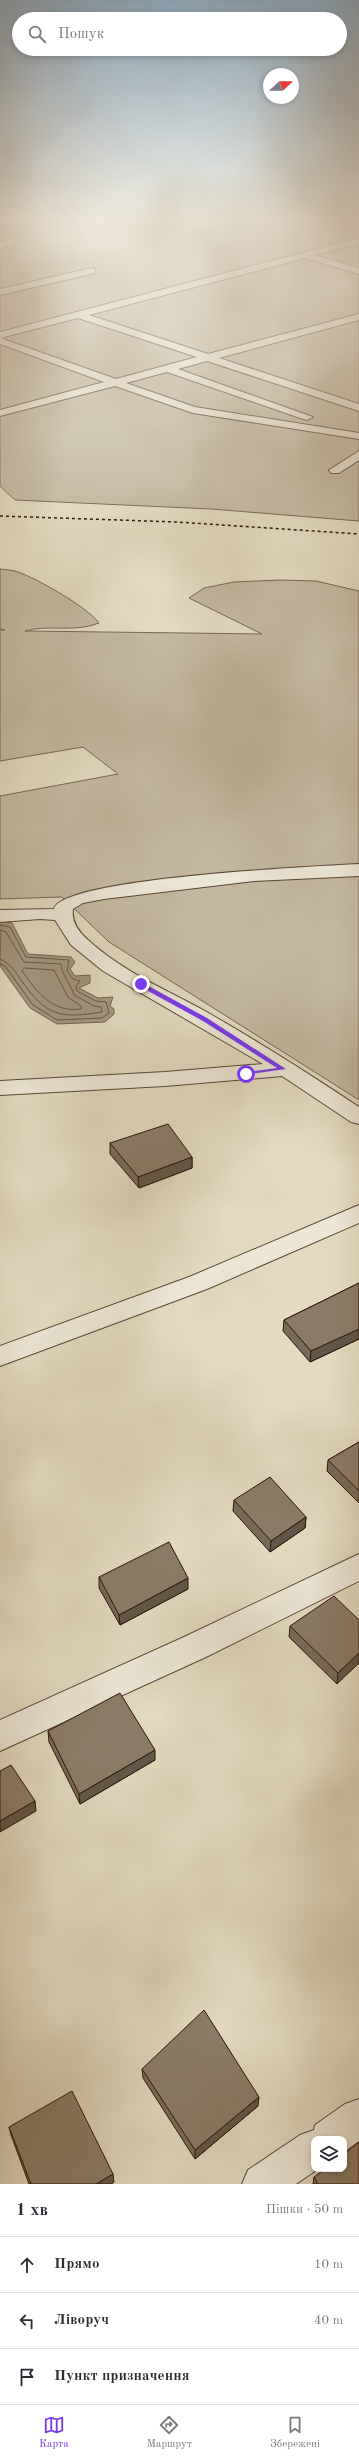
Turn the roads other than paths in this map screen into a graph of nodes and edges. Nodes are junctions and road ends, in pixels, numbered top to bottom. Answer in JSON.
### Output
{"nodes":[{"id":1,"x":55,"y":320,"type":"edge"},
{"id":2,"x":94,"y":320,"type":"edge"},
{"id":3,"x":348,"y":320,"type":"edge"},
{"id":4,"x":0,"y":335,"type":"edge"},
{"id":5,"x":0,"y":341,"type":"edge"},
{"id":6,"x":204,"y":358,"type":"junction"},
{"id":7,"x":166,"y":368,"type":"junction"},
{"id":8,"x":114,"y":382,"type":"junction"},
{"id":9,"x":359,"y":408,"type":"edge"},
{"id":10,"x":0,"y":413,"type":"edge"},
{"id":11,"x":359,"y":436,"type":"edge"},
{"id":12,"x":359,"y":455,"type":"edge"},
{"id":13,"x":335,"y":470,"type":"dead end"},
{"id":14,"x":359,"y":870,"type":"edge"},
{"id":15,"x":62,"y":915,"type":"junction"},
{"id":16,"x":0,"y":916,"type":"edge"},
{"id":17,"x":283,"y":1069,"type":"junction"},
{"id":18,"x":0,"y":1088,"type":"edge"},
{"id":19,"x":359,"y":1117,"type":"edge"},
{"id":20,"x":359,"y":1213,"type":"edge"},
{"id":21,"x":0,"y":1356,"type":"edge"},
{"id":22,"x":359,"y":1567,"type":"edge"},
{"id":23,"x":0,"y":1736,"type":"edge"},
{"id":24,"x":359,"y":2118,"type":"edge"},
{"id":25,"x":333,"y":2136,"type":"edge"},
{"id":26,"x":311,"y":2151,"type":"edge"},
{"id":27,"x":262,"y":2184,"type":"edge"}],
"edges":[{"from":1,"to":4,"type":"street"},
{"from":2,"to":6,"type":"street"},
{"from":3,"to":6,"type":"street"},
{"from":5,"to":8,"type":"street"},
{"from":6,"to":7,"type":"street"},
{"from":6,"to":9,"type":"street"},
{"from":7,"to":8,"type":"street"},
{"from":7,"to":11,"type":"street"},
{"from":8,"to":10,"type":"street"},
{"from":8,"to":11,"type":"street"},
{"from":12,"to":13,"type":"street"},
{"from":14,"to":15,"type":"street"},
{"from":15,"to":16,"type":"street"},
{"from":15,"to":17,"type":"street"},
{"from":17,"to":18,"type":"street"},
{"from":17,"to":19,"type":"street"},
{"from":20,"to":21,"type":"street"},
{"from":22,"to":23,"type":"street"},
{"from":24,"to":25,"type":"street"},
{"from":26,"to":27,"type":"street"}]}
